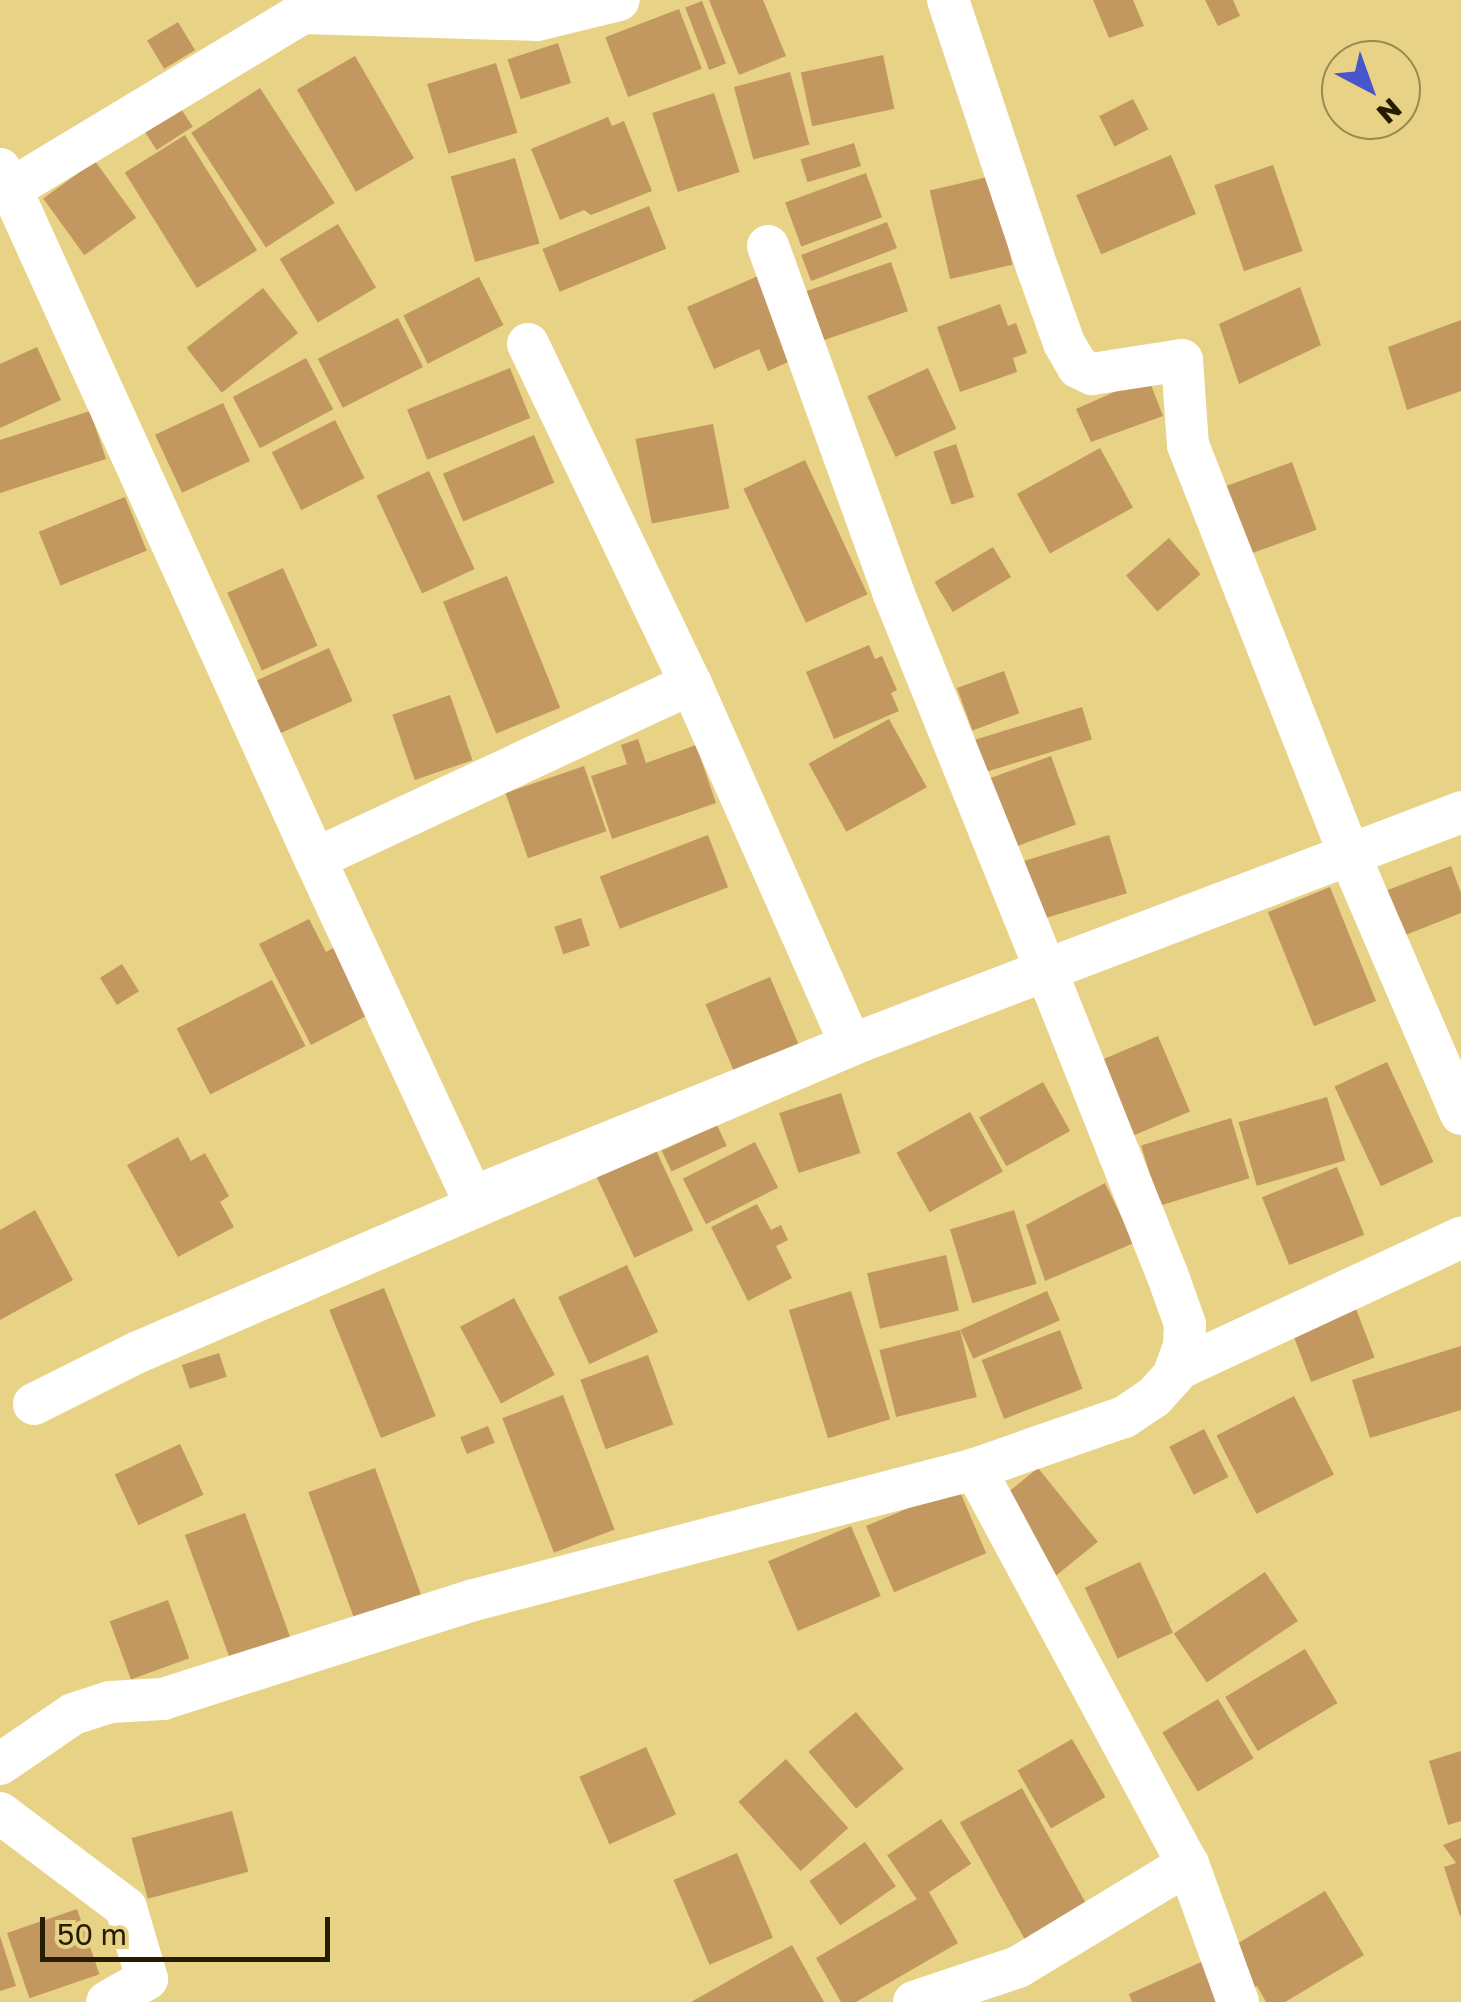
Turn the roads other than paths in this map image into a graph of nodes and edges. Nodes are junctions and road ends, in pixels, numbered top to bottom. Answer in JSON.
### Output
{"nodes":[{"id":1,"x":620,"y":0,"type":"edge"},
{"id":2,"x":948,"y":0,"type":"edge"},
{"id":3,"x":451,"y":9,"type":"edge"},
{"id":4,"x":4,"y":185,"type":"edge"},
{"id":5,"x":768,"y":246,"type":"dead end"},
{"id":6,"x":528,"y":344,"type":"dead end"},
{"id":7,"x":691,"y":684,"type":"junction"},
{"id":8,"x":1461,"y":812,"type":"edge"},
{"id":9,"x":1349,"y":854,"type":"junction"},
{"id":10,"x":315,"y":859,"type":"junction"},
{"id":11,"x":1046,"y":970,"type":"junction"},
{"id":12,"x":852,"y":1045,"type":"junction"},
{"id":13,"x":1461,"y":1114,"type":"edge"},
{"id":14,"x":1461,"y":1238,"type":"edge"},
{"id":15,"x":1176,"y":1370,"type":"junction"},
{"id":16,"x":34,"y":1404,"type":"dead end"},
{"id":17,"x":975,"y":1469,"type":"junction"},
{"id":18,"x":0,"y":1764,"type":"edge"},
{"id":19,"x":0,"y":1813,"type":"edge"},
{"id":20,"x":1188,"y":1864,"type":"junction"},
{"id":21,"x":107,"y":2002,"type":"edge"},
{"id":22,"x":914,"y":2002,"type":"edge"},
{"id":23,"x":1238,"y":2002,"type":"edge"}],
"edges":[{"from":1,"to":3,"type":"street"},
{"from":2,"to":9,"type":"street"},
{"from":3,"to":4,"type":"street"},
{"from":4,"to":10,"type":"street"},
{"from":5,"to":11,"type":"street"},
{"from":6,"to":7,"type":"street"},
{"from":7,"to":10,"type":"street"},
{"from":7,"to":12,"type":"street"},
{"from":8,"to":9,"type":"street"},
{"from":9,"to":11,"type":"street"},
{"from":9,"to":13,"type":"street"},
{"from":10,"to":12,"type":"street"},
{"from":11,"to":12,"type":"street"},
{"from":11,"to":15,"type":"street"},
{"from":12,"to":16,"type":"street"},
{"from":14,"to":15,"type":"street"},
{"from":15,"to":17,"type":"street"},
{"from":17,"to":18,"type":"street"},
{"from":17,"to":20,"type":"street"},
{"from":19,"to":21,"type":"street"},
{"from":20,"to":22,"type":"street"},
{"from":20,"to":23,"type":"street"}]}
